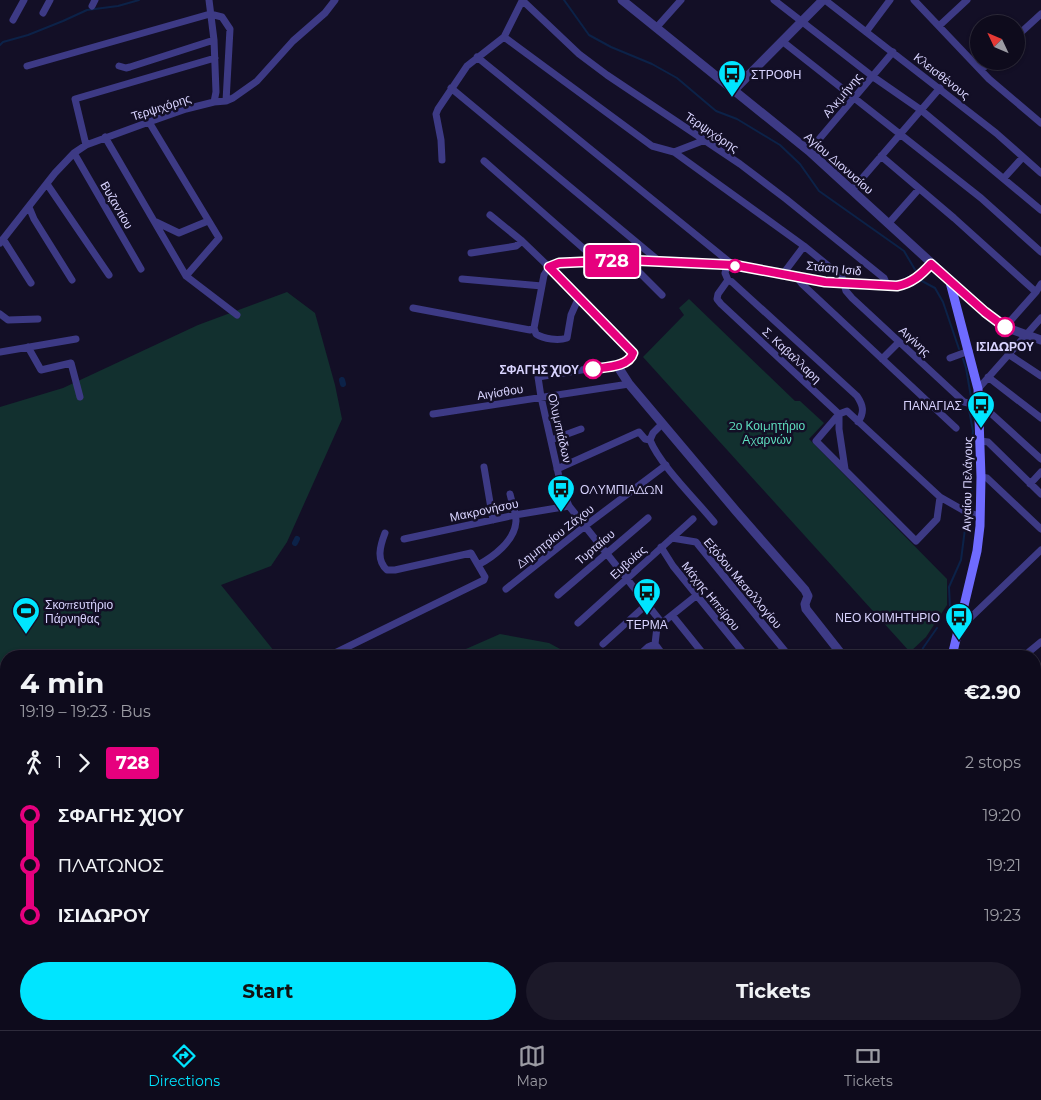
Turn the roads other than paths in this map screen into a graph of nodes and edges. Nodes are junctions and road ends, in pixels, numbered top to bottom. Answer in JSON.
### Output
{"nodes":[{"id":1,"x":24,"y":0,"type":"edge"},
{"id":2,"x":50,"y":0,"type":"edge"},
{"id":3,"x":208,"y":0,"type":"edge"},
{"id":4,"x":335,"y":0,"type":"edge"},
{"id":5,"x":522,"y":0,"type":"edge"},
{"id":6,"x":622,"y":0,"type":"edge"},
{"id":7,"x":681,"y":0,"type":"edge"},
{"id":8,"x":774,"y":0,"type":"edge"},
{"id":9,"x":824,"y":0,"type":"edge"},
{"id":10,"x":890,"y":0,"type":"edge"},
{"id":11,"x":914,"y":0,"type":"edge"},
{"id":12,"x":966,"y":0,"type":"edge"},
{"id":13,"x":43,"y":13,"type":"dead end"},
{"id":14,"x":210,"y":14,"type":"junction"},
{"id":15,"x":1041,"y":14,"type":"edge"},
{"id":16,"x":14,"y":20,"type":"dead end"},
{"id":17,"x":801,"y":22,"type":"junction"},
{"id":18,"x":939,"y":26,"type":"junction"},
{"id":19,"x":656,"y":28,"type":"junction"},
{"id":20,"x":1025,"y":29,"type":"edge"},
{"id":21,"x":866,"y":32,"type":"junction"},
{"id":22,"x":504,"y":37,"type":"junction"},
{"id":23,"x":214,"y":40,"type":"junction"},
{"id":24,"x":782,"y":41,"type":"junction"},
{"id":25,"x":893,"y":52,"type":"junction"},
{"id":26,"x":477,"y":57,"type":"junction"},
{"id":27,"x":215,"y":58,"type":"junction"},
{"id":28,"x":970,"y":58,"type":"edge"},
{"id":29,"x":27,"y":66,"type":"dead end"},
{"id":30,"x":119,"y":66,"type":"dead end"},
{"id":31,"x":981,"y":70,"type":"edge"},
{"id":32,"x":872,"y":76,"type":"junction"},
{"id":33,"x":451,"y":88,"type":"junction"},
{"id":34,"x":940,"y":88,"type":"junction"},
{"id":35,"x":733,"y":91,"type":"junction"},
{"id":36,"x":854,"y":98,"type":"junction"},
{"id":37,"x":226,"y":101,"type":"junction"},
{"id":38,"x":214,"y":102,"type":"junction"},
{"id":39,"x":921,"y":110,"type":"junction"},
{"id":40,"x":149,"y":122,"type":"junction"},
{"id":41,"x":1041,"y":123,"type":"edge"},
{"id":42,"x":900,"y":134,"type":"junction"},
{"id":43,"x":105,"y":137,"type":"junction"},
{"id":44,"x":705,"y":140,"type":"junction"},
{"id":45,"x":86,"y":145,"type":"junction"},
{"id":46,"x":674,"y":152,"type":"junction"},
{"id":47,"x":809,"y":152,"type":"junction"},
{"id":48,"x":74,"y":153,"type":"junction"},
{"id":49,"x":881,"y":156,"type":"junction"},
{"id":50,"x":1023,"y":157,"type":"junction"},
{"id":51,"x":442,"y":160,"type":"dead end"},
{"id":52,"x":484,"y":161,"type":"dead end"},
{"id":53,"x":1041,"y":173,"type":"edge"},
{"id":54,"x":1004,"y":178,"type":"junction"},
{"id":55,"x":47,"y":184,"type":"junction"},
{"id":56,"x":919,"y":189,"type":"junction"},
{"id":57,"x":852,"y":190,"type":"junction"},
{"id":58,"x":29,"y":207,"type":"junction"},
{"id":59,"x":1041,"y":210,"type":"edge"},
{"id":60,"x":490,"y":215,"type":"dead end"},
{"id":61,"x":208,"y":221,"type":"junction"},
{"id":62,"x":155,"y":222,"type":"junction"},
{"id":63,"x":888,"y":224,"type":"junction"},
{"id":64,"x":2,"y":241,"type":"edge"},
{"id":65,"x":522,"y":241,"type":"junction"},
{"id":66,"x":804,"y":246,"type":"junction"},
{"id":67,"x":470,"y":252,"type":"dead end"},
{"id":68,"x":1041,"y":252,"type":"edge"},
{"id":69,"x":627,"y":260,"type":"junction"},
{"id":70,"x":659,"y":261,"type":"junction"},
{"id":71,"x":599,"y":262,"type":"junction"},
{"id":72,"x":931,"y":264,"type":"junction"},
{"id":73,"x":730,"y":265,"type":"junction"},
{"id":74,"x":549,"y":267,"type":"junction"},
{"id":75,"x":141,"y":269,"type":"dead end"},
{"id":76,"x":783,"y":274,"type":"junction"},
{"id":77,"x":109,"y":275,"type":"dead end"},
{"id":78,"x":186,"y":276,"type":"junction"},
{"id":79,"x":796,"y":276,"type":"junction"},
{"id":80,"x":462,"y":279,"type":"dead end"},
{"id":81,"x":72,"y":280,"type":"dead end"},
{"id":82,"x":728,"y":280,"type":"junction"},
{"id":83,"x":950,"y":282,"type":"junction"},
{"id":84,"x":31,"y":283,"type":"dead end"},
{"id":85,"x":845,"y":283,"type":"junction"},
{"id":86,"x":1041,"y":284,"type":"edge"},
{"id":87,"x":887,"y":285,"type":"junction"},
{"id":88,"x":542,"y":286,"type":"junction"},
{"id":89,"x":1036,"y":292,"type":"junction"},
{"id":90,"x":662,"y":295,"type":"dead end"},
{"id":91,"x":579,"y":297,"type":"junction"},
{"id":92,"x":413,"y":308,"type":"dead end"},
{"id":93,"x":0,"y":314,"type":"edge"},
{"id":94,"x":237,"y":315,"type":"dead end"},
{"id":95,"x":1041,"y":318,"type":"edge"},
{"id":96,"x":38,"y":319,"type":"dead end"},
{"id":97,"x":1005,"y":327,"type":"junction"},
{"id":98,"x":534,"y":328,"type":"junction"},
{"id":99,"x":1026,"y":334,"type":"junction"},
{"id":100,"x":76,"y":339,"type":"dead end"},
{"id":101,"x":1041,"y":340,"type":"edge"},
{"id":102,"x":899,"y":342,"type":"junction"},
{"id":103,"x":28,"y":347,"type":"junction"},
{"id":104,"x":0,"y":352,"type":"edge"},
{"id":105,"x":969,"y":352,"type":"junction"},
{"id":106,"x":1008,"y":354,"type":"junction"},
{"id":107,"x":950,"y":358,"type":"dead end"},
{"id":108,"x":882,"y":359,"type":"junction"},
{"id":109,"x":619,"y":364,"type":"junction"},
{"id":110,"x":1041,"y":376,"type":"edge"},
{"id":111,"x":988,"y":377,"type":"junction"},
{"id":112,"x":629,"y":384,"type":"junction"},
{"id":113,"x":978,"y":389,"type":"junction"},
{"id":114,"x":80,"y":396,"type":"dead end"},
{"id":115,"x":541,"y":398,"type":"junction"},
{"id":116,"x":979,"y":405,"type":"junction"},
{"id":117,"x":433,"y":414,"type":"dead end"},
{"id":118,"x":839,"y":414,"type":"junction"},
{"id":119,"x":1041,"y":418,"type":"edge"},
{"id":120,"x":858,"y":422,"type":"junction"},
{"id":121,"x":662,"y":424,"type":"junction"},
{"id":122,"x":956,"y":428,"type":"dead end"},
{"id":123,"x":581,"y":429,"type":"dead end"},
{"id":124,"x":551,"y":440,"type":"junction"},
{"id":125,"x":650,"y":440,"type":"junction"},
{"id":126,"x":981,"y":441,"type":"junction"},
{"id":127,"x":1041,"y":459,"type":"edge"},
{"id":128,"x":666,"y":465,"type":"junction"},
{"id":129,"x":484,"y":467,"type":"dead end"},
{"id":130,"x":557,"y":469,"type":"junction"},
{"id":131,"x":845,"y":470,"type":"junction"},
{"id":132,"x":1041,"y":472,"type":"edge"},
{"id":133,"x":981,"y":477,"type":"junction"},
{"id":134,"x":1030,"y":484,"type":"junction"},
{"id":135,"x":510,"y":494,"type":"dead end"},
{"id":136,"x":1041,"y":494,"type":"edge"},
{"id":137,"x":940,"y":497,"type":"junction"},
{"id":138,"x":569,"y":506,"type":"junction"},
{"id":139,"x":516,"y":515,"type":"junction"},
{"id":140,"x":980,"y":516,"type":"junction"},
{"id":141,"x":648,"y":518,"type":"dead end"},
{"id":142,"x":693,"y":519,"type":"dead end"},
{"id":143,"x":493,"y":520,"type":"junction"},
{"id":144,"x":714,"y":522,"type":"dead end"},
{"id":145,"x":585,"y":526,"type":"junction"},
{"id":146,"x":1041,"y":529,"type":"edge"},
{"id":147,"x":384,"y":533,"type":"dead end"},
{"id":148,"x":404,"y":538,"type":"dead end"},
{"id":149,"x":672,"y":538,"type":"junction"},
{"id":150,"x":661,"y":548,"type":"junction"},
{"id":151,"x":1041,"y":550,"type":"edge"},
{"id":152,"x":607,"y":552,"type":"junction"},
{"id":153,"x":478,"y":565,"type":"junction"},
{"id":154,"x":626,"y":578,"type":"junction"},
{"id":155,"x":506,"y":589,"type":"dead end"},
{"id":156,"x":558,"y":595,"type":"dead end"},
{"id":157,"x":697,"y":595,"type":"junction"},
{"id":158,"x":646,"y":605,"type":"junction"},
{"id":159,"x":672,"y":615,"type":"junction"},
{"id":160,"x":959,"y":622,"type":"junction"},
{"id":161,"x":662,"y":623,"type":"junction"},
{"id":162,"x":578,"y":624,"type":"dead end"},
{"id":163,"x":1041,"y":642,"type":"edge"},
{"id":164,"x":603,"y":644,"type":"dead end"},
{"id":165,"x":655,"y":644,"type":"junction"},
{"id":166,"x":341,"y":650,"type":"edge"},
{"id":167,"x":645,"y":650,"type":"edge"},
{"id":168,"x":660,"y":650,"type":"edge"},
{"id":169,"x":700,"y":650,"type":"edge"},
{"id":170,"x":741,"y":650,"type":"edge"},
{"id":171,"x":784,"y":650,"type":"edge"},
{"id":172,"x":839,"y":650,"type":"edge"},
{"id":173,"x":953,"y":650,"type":"edge"},
{"id":174,"x":1031,"y":650,"type":"edge"}],
"edges":[{"from":1,"to":16,"type":"street"},
{"from":2,"to":13,"type":"street"},
{"from":3,"to":14,"type":"street"},
{"from":4,"to":37,"type":"street","name":"Τερψιχόρης"},
{"from":5,"to":22,"type":"street"},
{"from":5,"to":44,"type":"street","name":"Τερψιχόρης"},
{"from":6,"to":19,"type":"street","name":"Αγίου Διονυσίου"},
{"from":7,"to":19,"type":"street"},
{"from":8,"to":17,"type":"street"},
{"from":9,"to":17,"type":"street"},
{"from":9,"to":21,"type":"street","name":"Κλεισθένους"},
{"from":10,"to":21,"type":"street"},
{"from":11,"to":18,"type":"street"},
{"from":12,"to":18,"type":"street"},
{"from":14,"to":23,"type":"street"},
{"from":14,"to":29,"type":"street"},
{"from":14,"to":37,"type":"street"},
{"from":15,"to":20,"type":"street"},
{"from":17,"to":24,"type":"street"},
{"from":17,"to":32,"type":"street"},
{"from":18,"to":28,"type":"street"},
{"from":19,"to":35,"type":"street","name":"Αγίου Διονυσίου"},
{"from":21,"to":25,"type":"street","name":"Κλεισθένους"},
{"from":22,"to":26,"type":"street"},
{"from":22,"to":46,"type":"street","name":"Αιγίνης"},
{"from":23,"to":27,"type":"street"},
{"from":23,"to":30,"type":"street"},
{"from":24,"to":35,"type":"street"},
{"from":24,"to":36,"type":"street"},
{"from":25,"to":32,"type":"street","name":"Αλκμήνης"},
{"from":25,"to":34,"type":"street","name":"Κλεισθένους"},
{"from":26,"to":33,"type":"street"},
{"from":26,"to":73,"type":"street"},
{"from":27,"to":38,"type":"street"},
{"from":27,"to":45,"type":"street"},
{"from":31,"to":41,"type":"street"},
{"from":32,"to":36,"type":"street","name":"Αλκμήνης"},
{"from":32,"to":39,"type":"street"},
{"from":33,"to":51,"type":"street"},
{"from":33,"to":70,"type":"street"},
{"from":34,"to":39,"type":"street"},
{"from":34,"to":50,"type":"street","name":"Κλεισθένους"},
{"from":35,"to":47,"type":"street","name":"Αγίου Διονυσίου"},
{"from":36,"to":42,"type":"street"},
{"from":36,"to":47,"type":"street","name":"Αλκμήνης"},
{"from":37,"to":38,"type":"street","name":"Τερψιχόρης"},
{"from":38,"to":40,"type":"street","name":"Τερψιχόρης"},
{"from":39,"to":42,"type":"street"},
{"from":39,"to":54,"type":"street"},
{"from":40,"to":43,"type":"street","name":"Τερψιχόρης"},
{"from":40,"to":61,"type":"street"},
{"from":42,"to":49,"type":"street"},
{"from":42,"to":68,"type":"street"},
{"from":43,"to":45,"type":"street","name":"Τερψιχόρης"},
{"from":43,"to":62,"type":"street"},
{"from":44,"to":46,"type":"street"},
{"from":44,"to":87,"type":"street","name":"Τερψιχόρης"},
{"from":45,"to":48,"type":"street","name":"Τερψιχόρης"},
{"from":46,"to":66,"type":"street","name":"Αιγίνης"},
{"from":47,"to":57,"type":"street","name":"Αγίου Διονυσίου"},
{"from":48,"to":55,"type":"street","name":"Τερψιχόρης"},
{"from":48,"to":75,"type":"street","name":"Βυζαντίου"},
{"from":49,"to":56,"type":"street"},
{"from":49,"to":57,"type":"street"},
{"from":50,"to":53,"type":"street","name":"Κλεισθένους"},
{"from":50,"to":54,"type":"street"},
{"from":52,"to":71,"type":"street"},
{"from":54,"to":59,"type":"street"},
{"from":55,"to":58,"type":"street","name":"Τερψιχόρης"},
{"from":55,"to":77,"type":"street"},
{"from":56,"to":63,"type":"street"},
{"from":56,"to":89,"type":"street"},
{"from":57,"to":63,"type":"street","name":"Αγίου Διονυσίου"},
{"from":58,"to":64,"type":"street","name":"Τερψιχόρης"},
{"from":58,"to":81,"type":"street"},
{"from":60,"to":65,"type":"street"},
{"from":61,"to":62,"type":"street"},
{"from":61,"to":78,"type":"street"},
{"from":62,"to":78,"type":"street"},
{"from":63,"to":72,"type":"street","name":"Αγίου Διονυσίου"},
{"from":64,"to":84,"type":"street"},
{"from":65,"to":67,"type":"street"},
{"from":65,"to":74,"type":"street"},
{"from":66,"to":76,"type":"street"},
{"from":66,"to":85,"type":"street","name":"Αιγίνης"},
{"from":69,"to":70,"type":"street","name":"Στάση Ισιδ"},
{"from":69,"to":71,"type":"street","name":"Στάση Ισιδ"},
{"from":69,"to":90,"type":"street"},
{"from":70,"to":73,"type":"street","name":"Στάση Ισιδ"},
{"from":71,"to":74,"type":"street","name":"Στάση Ισιδ"},
{"from":72,"to":83,"type":"street","name":"Αγίου Διονυσίου"},
{"from":72,"to":87,"type":"street","name":"Στάση Ισιδ"},
{"from":73,"to":76,"type":"street","name":"Στάση Ισιδ"},
{"from":73,"to":82,"type":"street","name":"Σ. Καβαλλαρη"},
{"from":74,"to":88,"type":"street"},
{"from":74,"to":91,"type":"street"},
{"from":76,"to":79,"type":"street","name":"Στάση Ισιδ"},
{"from":78,"to":94,"type":"street"},
{"from":79,"to":85,"type":"street","name":"Στάση Ισιδ"},
{"from":79,"to":108,"type":"street"},
{"from":80,"to":88,"type":"street"},
{"from":82,"to":118,"type":"street","name":"Σ. Καβαλλαρη"},
{"from":82,"to":120,"type":"street"},
{"from":83,"to":97,"type":"street","name":"Αγίου Διονυσίου"},
{"from":83,"to":105,"type":"main road","name":"Αιγαίου Πελάγους"},
{"from":85,"to":87,"type":"street","name":"Στάση Ισιδ"},
{"from":85,"to":102,"type":"street","name":"Αιγίνης"},
{"from":86,"to":89,"type":"street"},
{"from":88,"to":98,"type":"street"},
{"from":89,"to":97,"type":"street"},
{"from":91,"to":98,"type":"street"},
{"from":91,"to":109,"type":"street"},
{"from":92,"to":98,"type":"street"},
{"from":93,"to":96,"type":"street"},
{"from":95,"to":99,"type":"street"},
{"from":97,"to":99,"type":"street","name":"Αγίου Διονυσίου"},
{"from":99,"to":101,"type":"street","name":"Αγίου Διονυσίου"},
{"from":99,"to":106,"type":"street"},
{"from":100,"to":103,"type":"street"},
{"from":102,"to":108,"type":"street"},
{"from":102,"to":116,"type":"street","name":"Αιγίνης"},
{"from":103,"to":104,"type":"street"},
{"from":103,"to":114,"type":"street"},
{"from":105,"to":107,"type":"street"},
{"from":105,"to":113,"type":"main road","name":"Αιγαίου Πελάγους"},
{"from":106,"to":110,"type":"street"},
{"from":106,"to":111,"type":"street"},
{"from":108,"to":122,"type":"street"},
{"from":109,"to":112,"type":"street"},
{"from":109,"to":115,"type":"street","name":"Ολυμπιάδων"},
{"from":111,"to":113,"type":"street"},
{"from":111,"to":119,"type":"street"},
{"from":112,"to":115,"type":"street","name":"Αιγίσθου"},
{"from":112,"to":121,"type":"street"},
{"from":113,"to":116,"type":"main road","name":"Αιγαίου Πελάγους"},
{"from":115,"to":117,"type":"street","name":"Αιγίσθου"},
{"from":115,"to":124,"type":"street","name":"Ολυμπιάδων"},
{"from":116,"to":126,"type":"main road","name":"Αιγαίου Πελάγους"},
{"from":116,"to":127,"type":"street","name":"Αιγίνης"},
{"from":118,"to":120,"type":"street"},
{"from":118,"to":131,"type":"street"},
{"from":118,"to":131,"type":"street"},
{"from":120,"to":137,"type":"street"},
{"from":121,"to":125,"type":"street"},
{"from":121,"to":172,"type":"street"},
{"from":123,"to":124,"type":"street"},
{"from":124,"to":130,"type":"street","name":"Ολυμπιάδων"},
{"from":125,"to":128,"type":"street"},
{"from":125,"to":130,"type":"street"},
{"from":126,"to":133,"type":"main road","name":"Αιγαίου Πελάγους"},
{"from":126,"to":134,"type":"street"},
{"from":128,"to":144,"type":"street"},
{"from":128,"to":145,"type":"street","name":"Δημητρίου Ζάχου"},
{"from":129,"to":143,"type":"street"},
{"from":130,"to":138,"type":"street","name":"Ολυμπιάδων"},
{"from":131,"to":137,"type":"street"},
{"from":132,"to":134,"type":"street"},
{"from":133,"to":140,"type":"main road","name":"Αιγαίου Πελάγους"},
{"from":133,"to":146,"type":"street"},
{"from":134,"to":136,"type":"street"},
{"from":135,"to":139,"type":"street"},
{"from":137,"to":140,"type":"street"},
{"from":138,"to":139,"type":"street","name":"Μακρονήσου"},
{"from":138,"to":145,"type":"street","name":"Ολυμπιάδων"},
{"from":139,"to":143,"type":"street","name":"Μακρονήσου"},
{"from":139,"to":153,"type":"street"},
{"from":140,"to":160,"type":"main road","name":"Αιγαίου Πελάγους"},
{"from":141,"to":152,"type":"street","name":"Τυρταίου"},
{"from":142,"to":149,"type":"street","name":"Ευβοίας"},
{"from":143,"to":148,"type":"street","name":"Μακρονήσου"},
{"from":145,"to":152,"type":"street","name":"Ολυμπιάδων"},
{"from":145,"to":155,"type":"street","name":"Δημητρίου Ζάχου"},
{"from":147,"to":153,"type":"street"},
{"from":149,"to":150,"type":"street","name":"Ευβοίας"},
{"from":149,"to":171,"type":"street","name":"Εξόδου Μεσολλογίου"},
{"from":150,"to":154,"type":"street","name":"Ευβοίας"},
{"from":150,"to":157,"type":"street","name":"Μάχης Ηπείρου"},
{"from":151,"to":160,"type":"street"},
{"from":152,"to":154,"type":"street","name":"Ολυμπιάδων"},
{"from":152,"to":156,"type":"street","name":"Τυρταίου"},
{"from":153,"to":166,"type":"street"},
{"from":154,"to":158,"type":"street","name":"Ολυμπιάδων"},
{"from":154,"to":162,"type":"street","name":"Ευβοίας"},
{"from":157,"to":159,"type":"street"},
{"from":157,"to":170,"type":"street","name":"Μάχης Ηπείρου"},
{"from":158,"to":161,"type":"street","name":"Ολυμπιάδων"},
{"from":158,"to":164,"type":"street"},
{"from":159,"to":161,"type":"street"},
{"from":159,"to":169,"type":"street"},
{"from":160,"to":173,"type":"main road","name":"Αιγαίου Πελάγους"},
{"from":161,"to":165,"type":"street"},
{"from":163,"to":174,"type":"street"},
{"from":165,"to":167,"type":"street"},
{"from":165,"to":168,"type":"street"}]}
